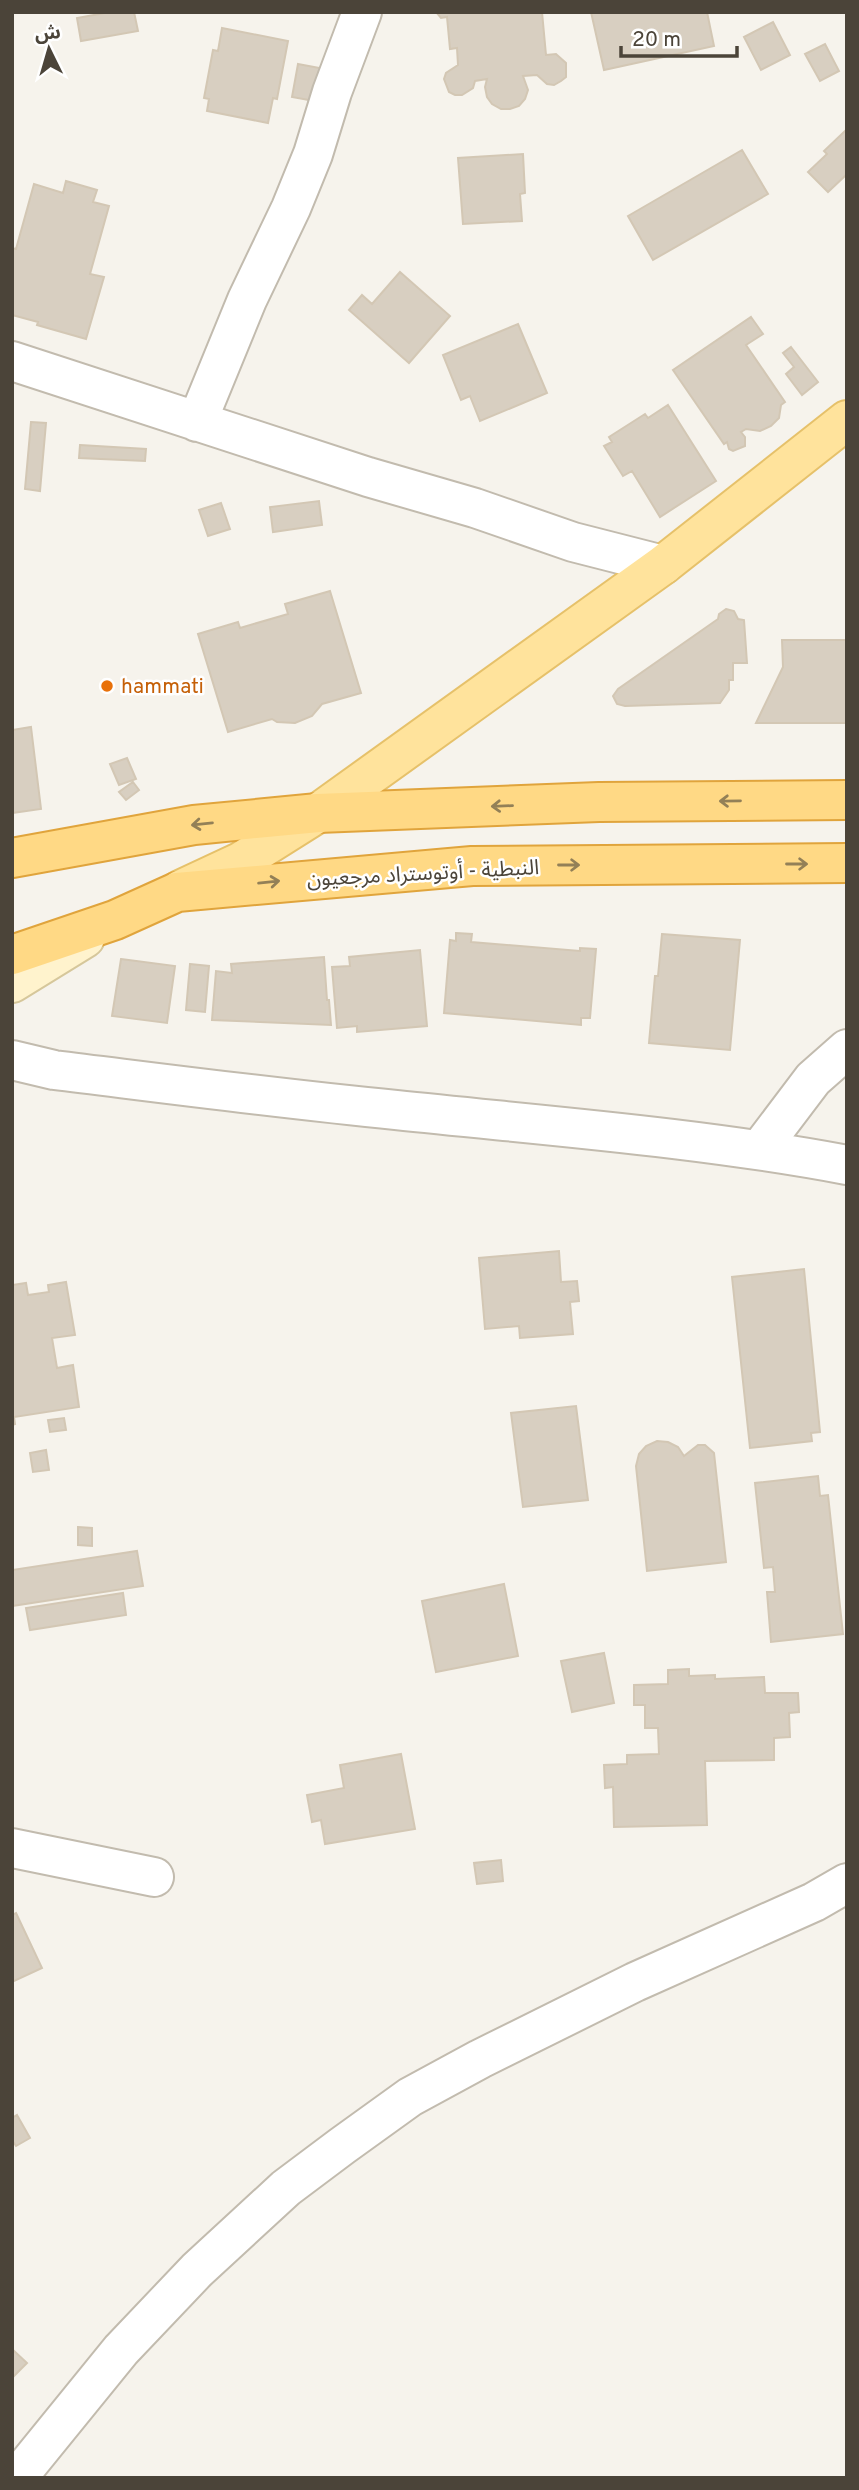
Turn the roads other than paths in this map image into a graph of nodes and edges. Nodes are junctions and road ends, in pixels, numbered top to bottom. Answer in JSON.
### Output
{"nodes":[{"id":1,"x":362,"y":12,"type":"edge"},
{"id":2,"x":12,"y":361,"type":"edge"},
{"id":3,"x":847,"y":420,"type":"edge"},
{"id":4,"x":197,"y":422,"type":"junction"},
{"id":5,"x":663,"y":565,"type":"junction"},
{"id":6,"x":847,"y":800,"type":"edge"},
{"id":7,"x":318,"y":813,"type":"junction"},
{"id":8,"x":12,"y":858,"type":"edge"},
{"id":9,"x":847,"y":863,"type":"edge"},
{"id":10,"x":177,"y":891,"type":"junction"},
{"id":11,"x":115,"y":920,"type":"junction"},
{"id":12,"x":12,"y":956,"type":"edge"},
{"id":13,"x":12,"y":983,"type":"edge"},
{"id":14,"x":847,"y":1049,"type":"edge"},
{"id":15,"x":12,"y":1060,"type":"edge"},
{"id":16,"x":760,"y":1149,"type":"junction"},
{"id":17,"x":847,"y":1165,"type":"edge"},
{"id":18,"x":12,"y":1848,"type":"edge"},
{"id":19,"x":154,"y":1877,"type":"dead end"},
{"id":20,"x":847,"y":1883,"type":"edge"},
{"id":21,"x":17,"y":2478,"type":"edge"}],
"edges":[{"from":1,"to":4,"type":"street"},
{"from":2,"to":4,"type":"street"},
{"from":3,"to":5,"type":"main road"},
{"from":4,"to":5,"type":"street"},
{"from":5,"to":7,"type":"main road"},
{"from":6,"to":7,"type":"highway","one_way":true},
{"from":7,"to":8,"type":"highway","one_way":true},
{"from":7,"to":10,"type":"main road"},
{"from":10,"to":9,"type":"highway","name":"النبطية - أوتوستراد مرجعيون","one_way":true},
{"from":10,"to":11,"type":"highway","name":"النبطية - أوتوستراد مرجعيون"},
{"from":11,"to":12,"type":"highway","name":"النبطية - أوتوستراد مرجعيون"},
{"from":11,"to":13,"type":"main road"},
{"from":14,"to":16,"type":"street"},
{"from":15,"to":16,"type":"street"},
{"from":16,"to":17,"type":"street"},
{"from":18,"to":19,"type":"street"},
{"from":20,"to":21,"type":"street"}]}
